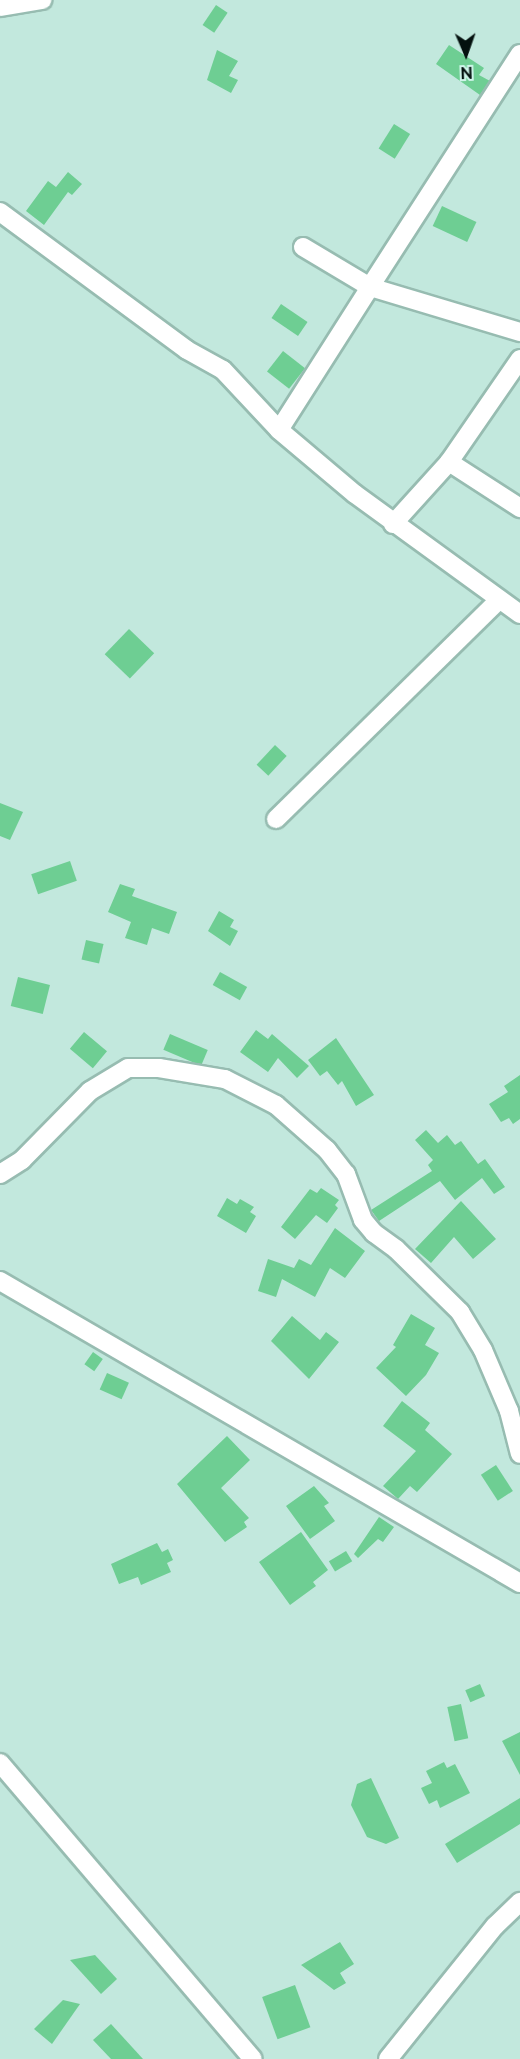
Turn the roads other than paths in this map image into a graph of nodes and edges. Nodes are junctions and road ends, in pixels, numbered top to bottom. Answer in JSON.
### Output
{"nodes":[{"id":1,"x":42,"y":0,"type":"edge"},
{"id":2,"x":0,"y":7,"type":"edge"},
{"id":3,"x":520,"y":54,"type":"edge"},
{"id":4,"x":0,"y":212,"type":"edge"},
{"id":5,"x":303,"y":247,"type":"dead end"},
{"id":6,"x":370,"y":287,"type":"junction"},
{"id":7,"x":520,"y":332,"type":"edge"},
{"id":8,"x":520,"y":359,"type":"edge"},
{"id":9,"x":279,"y":430,"type":"junction"},
{"id":10,"x":449,"y":462,"type":"junction"},
{"id":11,"x":520,"y":508,"type":"edge"},
{"id":12,"x":393,"y":524,"type":"junction"},
{"id":13,"x":499,"y":600,"type":"junction"},
{"id":14,"x":520,"y":614,"type":"edge"},
{"id":15,"x":276,"y":819,"type":"dead end"},
{"id":16,"x":0,"y":1174,"type":"edge"},
{"id":17,"x":0,"y":1281,"type":"edge"},
{"id":18,"x":515,"y":1408,"type":"edge"},
{"id":19,"x":520,"y":1454,"type":"edge"},
{"id":20,"x":520,"y":1583,"type":"edge"},
{"id":21,"x":0,"y":1763,"type":"edge"},
{"id":22,"x":520,"y":1902,"type":"edge"},
{"id":23,"x":253,"y":2059,"type":"edge"},
{"id":24,"x":388,"y":2059,"type":"edge"}],
"edges":[{"from":1,"to":2,"type":"street"},
{"from":3,"to":6,"type":"street"},
{"from":4,"to":9,"type":"street"},
{"from":5,"to":6,"type":"street"},
{"from":6,"to":7,"type":"street"},
{"from":6,"to":9,"type":"street"},
{"from":8,"to":10,"type":"street"},
{"from":9,"to":12,"type":"street"},
{"from":10,"to":11,"type":"street"},
{"from":10,"to":12,"type":"street"},
{"from":12,"to":13,"type":"street"},
{"from":13,"to":14,"type":"street"},
{"from":13,"to":15,"type":"street"},
{"from":16,"to":18,"type":"street"},
{"from":17,"to":20,"type":"street"},
{"from":18,"to":19,"type":"street"},
{"from":21,"to":23,"type":"street"},
{"from":22,"to":24,"type":"street"}]}
